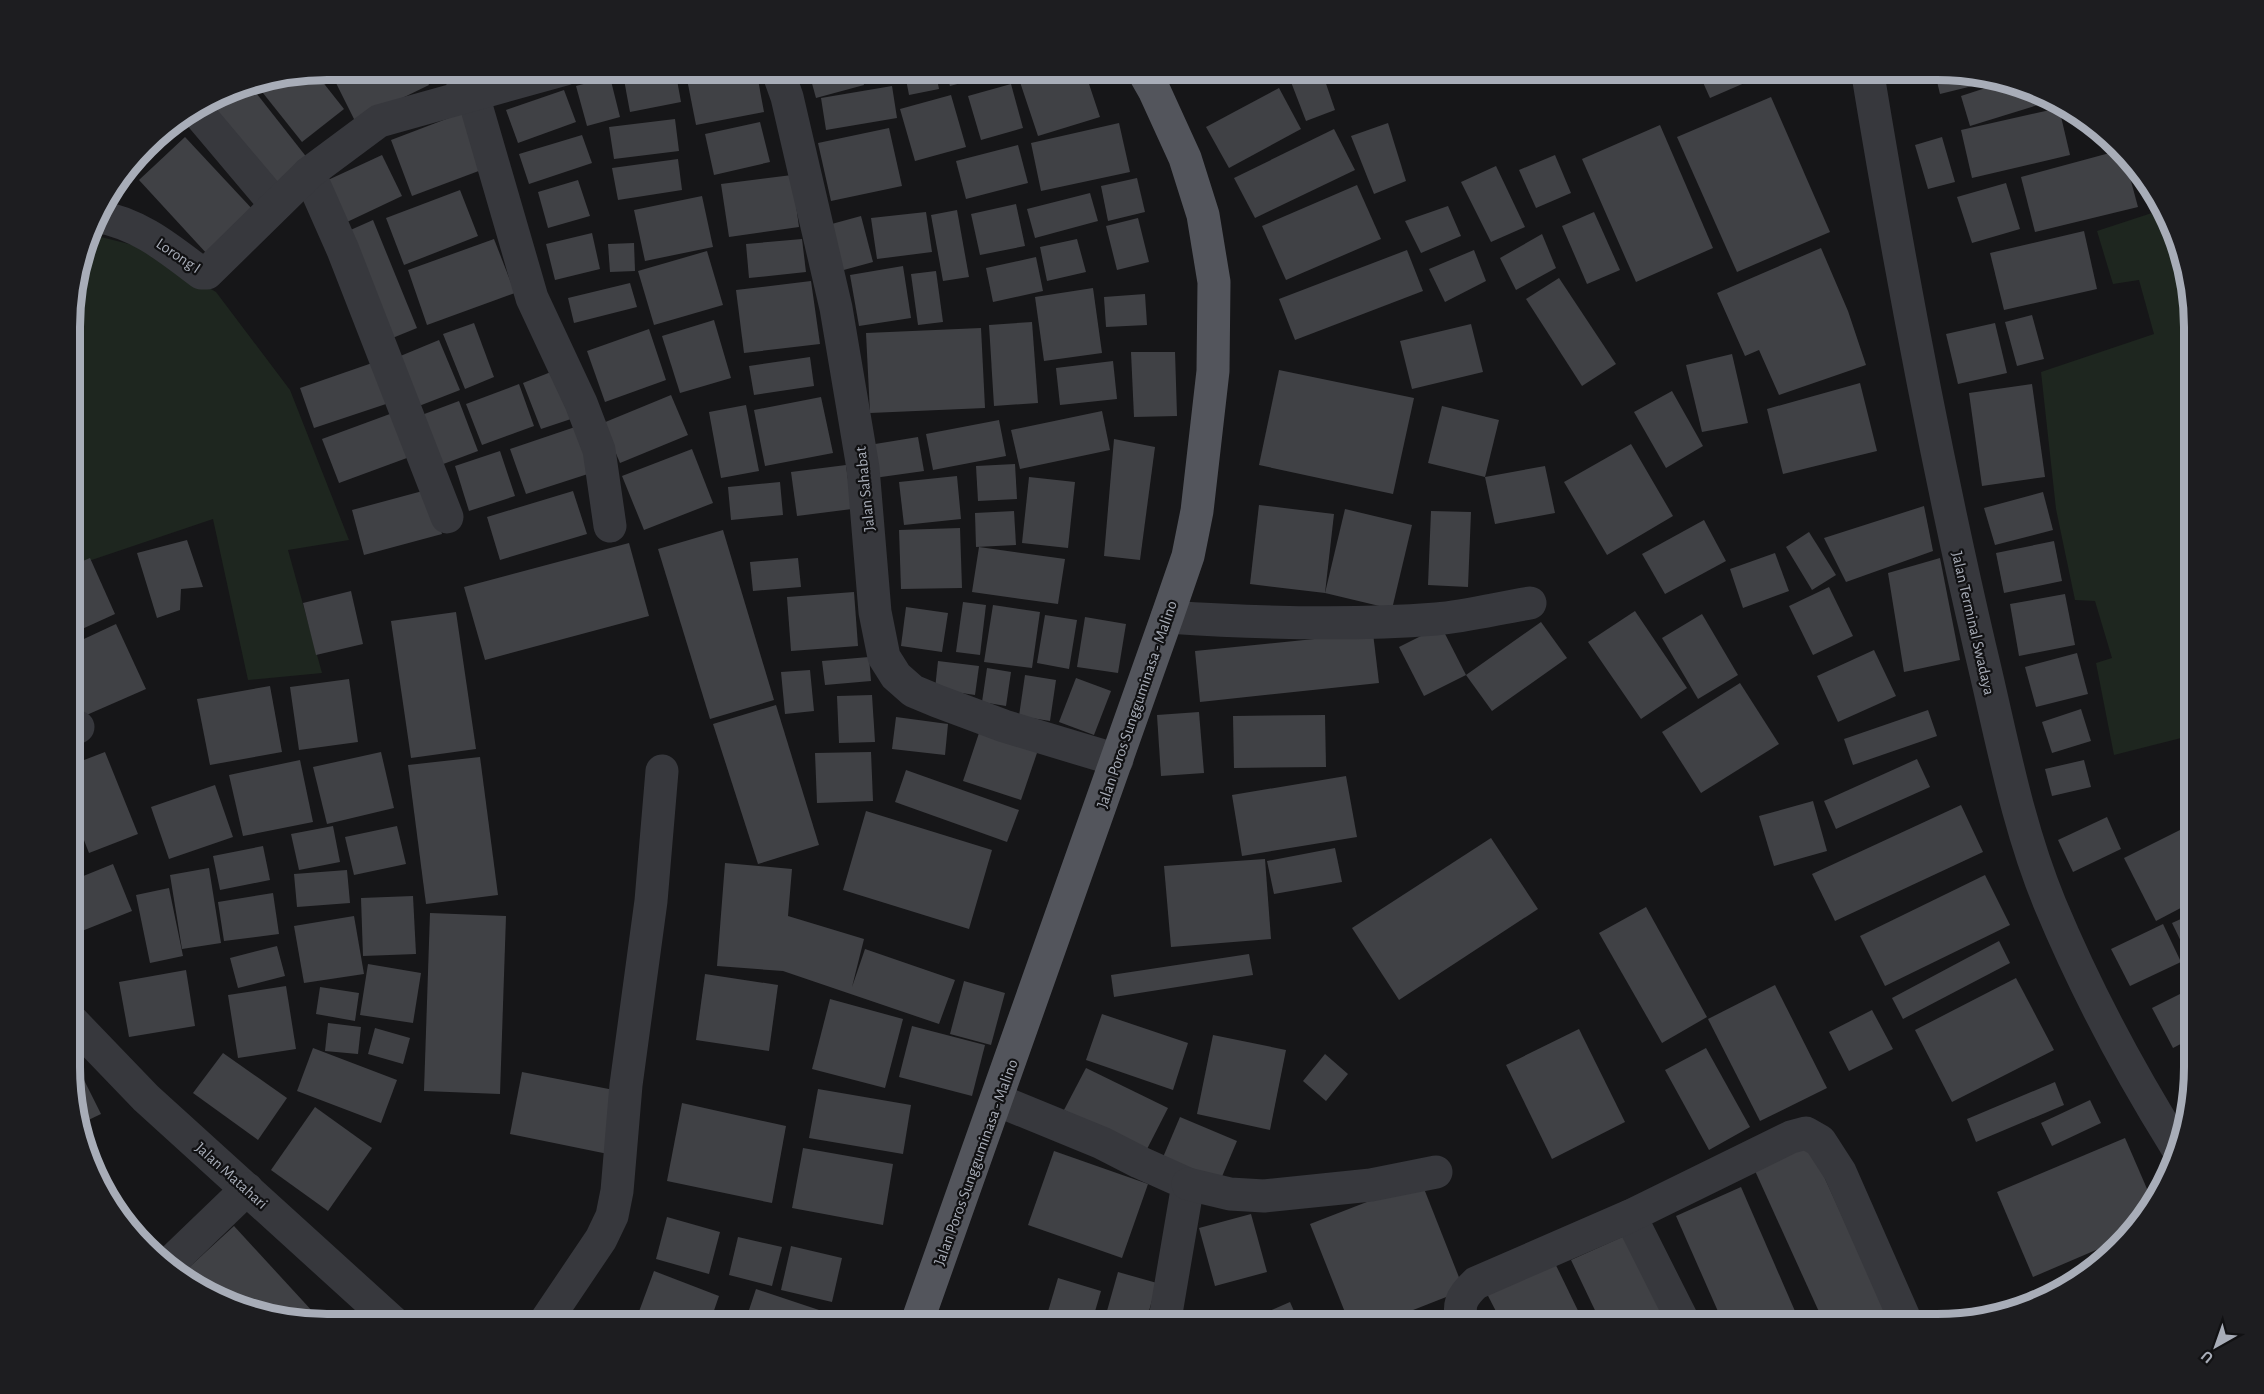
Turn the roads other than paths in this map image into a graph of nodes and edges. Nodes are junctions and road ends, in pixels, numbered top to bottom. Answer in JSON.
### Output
{"nodes":[{"id":1,"x":480,"y":80,"type":"edge"},
{"id":2,"x":781,"y":80,"type":"edge"},
{"id":3,"x":1148,"y":80,"type":"edge"},
{"id":4,"x":1869,"y":80,"type":"edge"},
{"id":5,"x":464,"y":82,"type":"edge"},
{"id":6,"x":200,"y":115,"type":"edge"},
{"id":7,"x":309,"y":173,"type":"junction"},
{"id":8,"x":276,"y":205,"type":"junction"},
{"id":9,"x":105,"y":218,"type":"edge"},
{"id":10,"x":447,"y":518,"type":"dead end"},
{"id":11,"x":610,"y":526,"type":"dead end"},
{"id":12,"x":1530,"y":603,"type":"dead end"},
{"id":13,"x":1167,"y":617,"type":"junction"},
{"id":14,"x":1117,"y":760,"type":"junction"},
{"id":15,"x":663,"y":771,"type":"dead end"},
{"id":16,"x":80,"y":1029,"type":"edge"},
{"id":17,"x":997,"y":1100,"type":"junction"},
{"id":18,"x":2173,"y":1141,"type":"edge"},
{"id":19,"x":1436,"y":1172,"type":"dead end"},
{"id":20,"x":1188,"y":1184,"type":"junction"},
{"id":21,"x":247,"y":1189,"type":"junction"},
{"id":22,"x":1630,"y":1215,"type":"junction"},
{"id":23,"x":173,"y":1260,"type":"edge"},
{"id":24,"x":385,"y":1315,"type":"edge"},
{"id":25,"x":550,"y":1315,"type":"edge"},
{"id":26,"x":920,"y":1315,"type":"edge"},
{"id":27,"x":1166,"y":1315,"type":"edge"},
{"id":28,"x":1460,"y":1315,"type":"edge"},
{"id":29,"x":1680,"y":1315,"type":"edge"},
{"id":30,"x":1903,"y":1315,"type":"edge"}],
"edges":[{"from":1,"to":5,"type":"street"},
{"from":2,"to":14,"type":"street","name":"Jalan Sahabat"},
{"from":3,"to":13,"type":"main road","name":"Jalan Poros Sungguminasa - Malino"},
{"from":4,"to":18,"type":"street","name":"Jalan Terminal Swadaya"},
{"from":5,"to":7,"type":"street"},
{"from":5,"to":11,"type":"street"},
{"from":6,"to":8,"type":"street"},
{"from":7,"to":8,"type":"street"},
{"from":7,"to":10,"type":"street"},
{"from":8,"to":9,"type":"street","name":"Lorong I"},
{"from":12,"to":13,"type":"street"},
{"from":13,"to":14,"type":"main road","name":"Jalan Poros Sungguminasa - Malino"},
{"from":14,"to":17,"type":"main road","name":"Jalan Poros Sungguminasa - Malino"},
{"from":15,"to":25,"type":"street"},
{"from":16,"to":21,"type":"street","name":"Jalan Matahari"},
{"from":17,"to":20,"type":"street"},
{"from":17,"to":26,"type":"main road","name":"Jalan Poros Sungguminasa - Malino"},
{"from":19,"to":20,"type":"street"},
{"from":20,"to":27,"type":"street"},
{"from":21,"to":23,"type":"street"},
{"from":21,"to":24,"type":"street","name":"Jalan Matahari"},
{"from":22,"to":28,"type":"street"},
{"from":22,"to":29,"type":"street"},
{"from":22,"to":30,"type":"street"}]}
